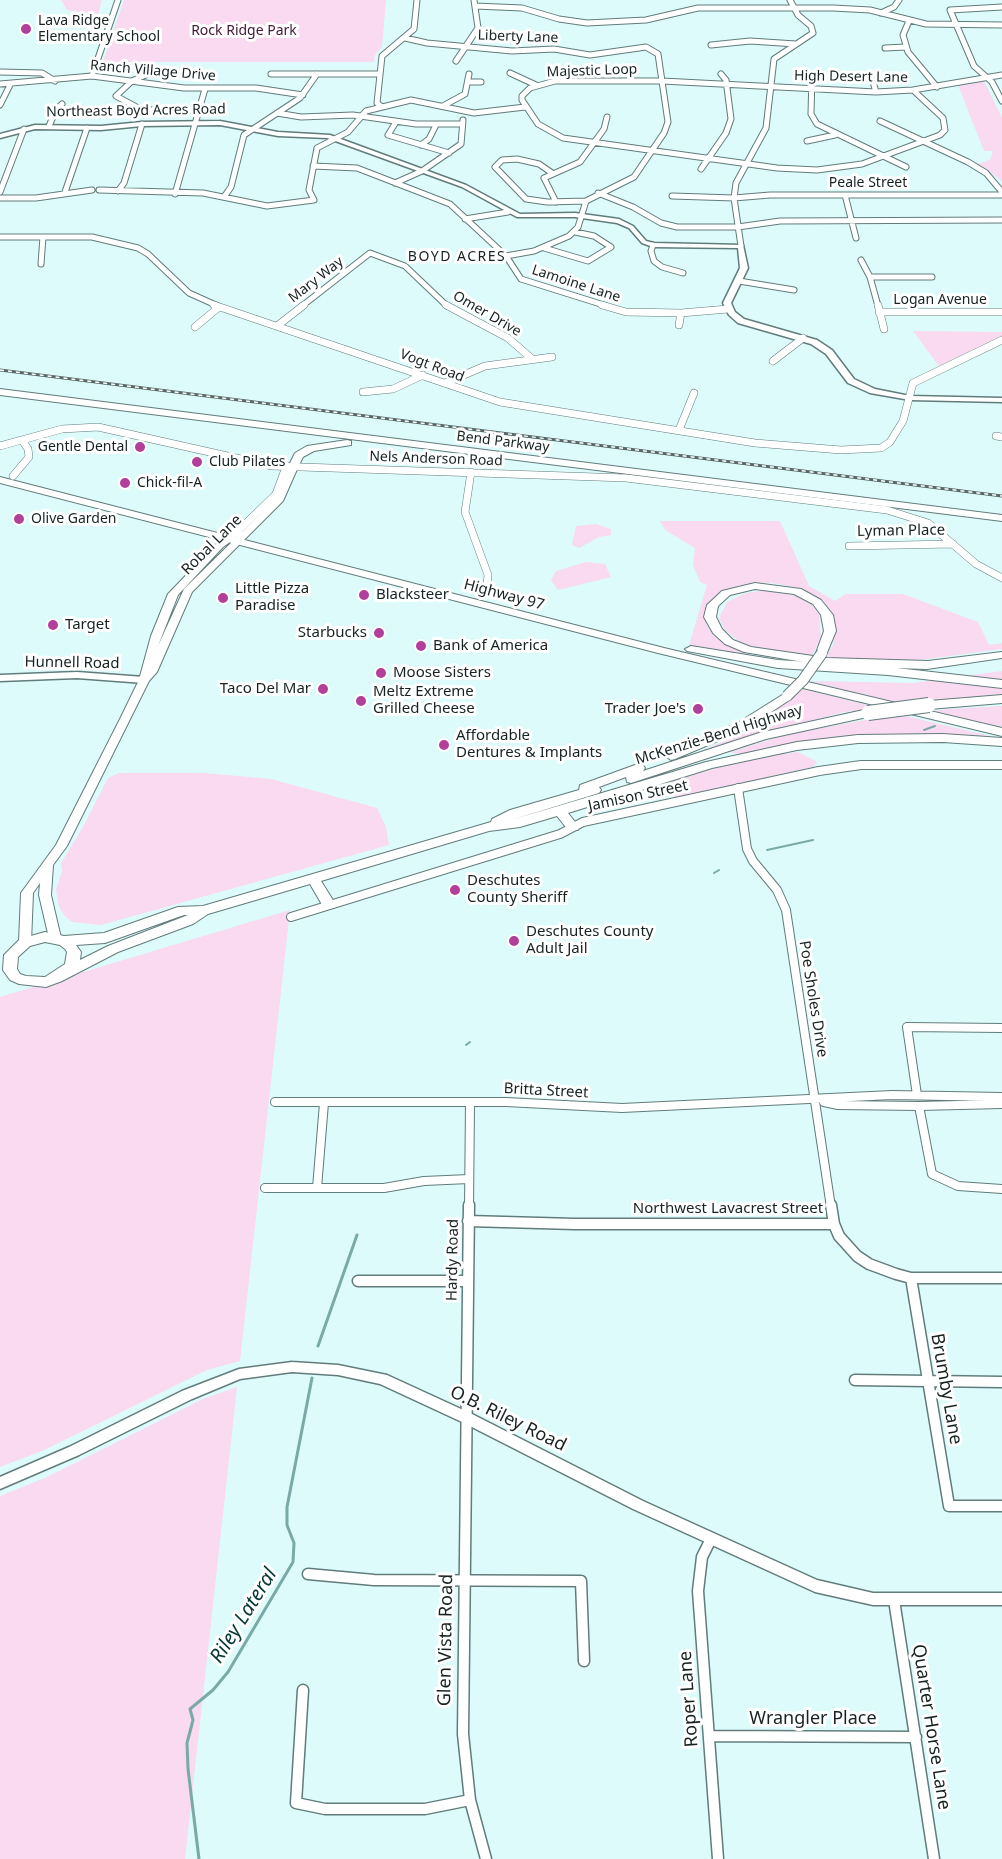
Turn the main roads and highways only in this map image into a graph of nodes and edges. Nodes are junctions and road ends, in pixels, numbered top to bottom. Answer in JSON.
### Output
{"nodes":[{"id":1,"x":0,"y":387,"type":"edge"},
{"id":2,"x":0,"y":393,"type":"edge"},
{"id":3,"x":501,"y":455,"type":"junction"},
{"id":4,"x":289,"y":467,"type":"joint"},
{"id":5,"x":0,"y":473,"type":"edge"},
{"id":6,"x":0,"y":480,"type":"edge"},
{"id":7,"x":1002,"y":512,"type":"edge"},
{"id":8,"x":1002,"y":518,"type":"edge"},
{"id":9,"x":236,"y":537,"type":"junction"},
{"id":10,"x":477,"y":599,"type":"junction"},
{"id":11,"x":1002,"y":655,"type":"edge"},
{"id":12,"x":933,"y":665,"type":"junction"},
{"id":13,"x":850,"y":669,"type":"junction"},
{"id":14,"x":1002,"y":684,"type":"edge"},
{"id":15,"x":1002,"y":699,"type":"edge"},
{"id":16,"x":1002,"y":732,"type":"edge"},
{"id":17,"x":1002,"y":742,"type":"edge"},
{"id":18,"x":560,"y":811,"type":"junction"},
{"id":19,"x":514,"y":813,"type":"junction"},
{"id":20,"x":488,"y":827,"type":"junction"},
{"id":21,"x":573,"y":827,"type":"road end"},
{"id":22,"x":48,"y":866,"type":"junction"},
{"id":23,"x":313,"y":879,"type":"junction"},
{"id":24,"x":329,"y":905,"type":"road end"},
{"id":25,"x":203,"y":911,"type":"junction"},
{"id":26,"x":59,"y":940,"type":"junction"},
{"id":27,"x":21,"y":945,"type":"junction"},
{"id":28,"x":0,"y":956,"type":"edge"},
{"id":29,"x":66,"y":973,"type":"junction"},
{"id":30,"x":0,"y":978,"type":"edge"},
{"id":31,"x":24,"y":981,"type":"junction"}],
"edges":[{"from":1,"to":7,"type":"main road","name":"Bend Parkway"},
{"from":2,"to":3,"type":"main road","name":"Bend Parkway"},
{"from":3,"to":4,"type":"main road"},
{"from":3,"to":8,"type":"main road","name":"Bend Parkway"},
{"from":4,"to":9,"type":"main road","name":"Robal Lane"},
{"from":5,"to":9,"type":"main road","name":"Highway 97"},
{"from":6,"to":9,"type":"main road","name":"Highway 97"},
{"from":9,"to":10,"type":"main road","name":"Highway 97"},
{"from":9,"to":22,"type":"main road","name":"Robal Lane"},
{"from":10,"to":13,"type":"main road"},
{"from":10,"to":16,"type":"main road","name":"Highway 97"},
{"from":11,"to":12,"type":"main road"},
{"from":12,"to":13,"type":"main road"},
{"from":12,"to":19,"type":"main road","bridge":true},
{"from":13,"to":14,"type":"main road"},
{"from":15,"to":19,"type":"main road","name":"McKenzie-Bend Highway","bridge":true},
{"from":17,"to":18,"type":"main road","name":"McKenzie-Bend Highway"},
{"from":18,"to":20,"type":"main road","name":"McKenzie-Bend Highway"},
{"from":18,"to":21,"type":"main road"},
{"from":19,"to":20,"type":"main road","name":"McKenzie-Bend Highway"},
{"from":20,"to":23,"type":"main road","name":"McKenzie-Bend Highway"},
{"from":22,"to":26,"type":"main road","name":"Robal Lane"},
{"from":22,"to":27,"type":"main road","name":"Robal Lane"},
{"from":23,"to":24,"type":"main road"},
{"from":23,"to":25,"type":"main road","name":"McKenzie-Bend Highway"},
{"from":25,"to":26,"type":"main road","name":"McKenzie-Bend Highway"},
{"from":25,"to":29,"type":"main road","name":"McKenzie-Bend Highway"},
{"from":26,"to":27,"type":"main road"},
{"from":26,"to":29,"type":"main road"},
{"from":27,"to":28,"type":"main road"},
{"from":27,"to":31,"type":"main road"},
{"from":29,"to":31,"type":"main road"},
{"from":30,"to":31,"type":"main road"}]}
